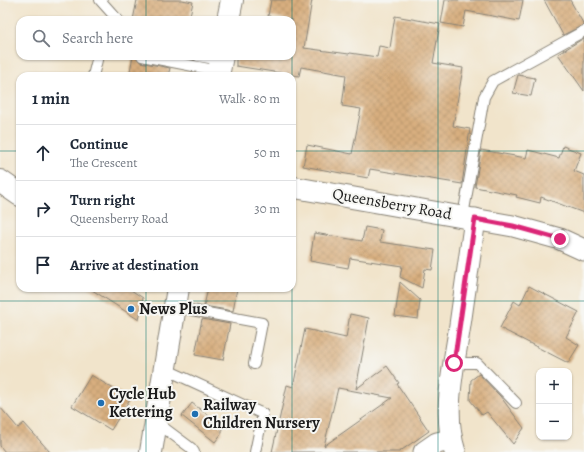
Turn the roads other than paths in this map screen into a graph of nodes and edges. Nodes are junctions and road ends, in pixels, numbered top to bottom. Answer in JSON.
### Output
{"nodes":[{"id":1,"x":100,"y":0,"type":"edge"},
{"id":2,"x":232,"y":0,"type":"edge"},
{"id":3,"x":114,"y":16,"type":"edge"},
{"id":4,"x":229,"y":16,"type":"edge"},
{"id":5,"x":584,"y":31,"type":"edge"},
{"id":6,"x":97,"y":60,"type":"edge"},
{"id":7,"x":173,"y":60,"type":"edge"},
{"id":8,"x":207,"y":60,"type":"edge"},
{"id":9,"x":220,"y":66,"type":"edge"},
{"id":10,"x":94,"y":72,"type":"edge"},
{"id":11,"x":0,"y":181,"type":"edge"},
{"id":12,"x":296,"y":188,"type":"edge"},
{"id":13,"x":16,"y":191,"type":"edge"},
{"id":14,"x":469,"y":217,"type":"junction"},
{"id":15,"x":584,"y":250,"type":"edge"},
{"id":16,"x":176,"y":297,"type":"edge"},
{"id":17,"x":454,"y":363,"type":"junction"},
{"id":18,"x":254,"y":364,"type":"dead end"},
{"id":19,"x":165,"y":369,"type":"junction"},
{"id":20,"x":516,"y":403,"type":"dead end"},
{"id":21,"x":156,"y":422,"type":"junction"},
{"id":22,"x":453,"y":446,"type":"edge"},
{"id":23,"x":150,"y":452,"type":"edge"},
{"id":24,"x":194,"y":452,"type":"edge"},
{"id":25,"x":255,"y":452,"type":"edge"},
{"id":26,"x":424,"y":452,"type":"edge"}],
"edges":[{"from":1,"to":3,"type":"lane"},
{"from":2,"to":4,"type":"main road"},
{"from":5,"to":14,"type":"lane"},
{"from":6,"to":10,"type":"lane"},
{"from":7,"to":9,"type":"lane"},
{"from":8,"to":9,"type":"lane"},
{"from":11,"to":13,"type":"main road"},
{"from":12,"to":14,"type":"street","name":"Queensberry Road"},
{"from":14,"to":15,"type":"street","name":"Queensberry Road"},
{"from":14,"to":17,"type":"street"},
{"from":16,"to":18,"type":"lane"},
{"from":16,"to":19,"type":"main road"},
{"from":17,"to":20,"type":"lane"},
{"from":17,"to":22,"type":"street"},
{"from":19,"to":21,"type":"main road"},
{"from":19,"to":25,"type":"lane"},
{"from":21,"to":23,"type":"main road"},
{"from":21,"to":24,"type":"lane"},
{"from":22,"to":26,"type":"street"}]}
